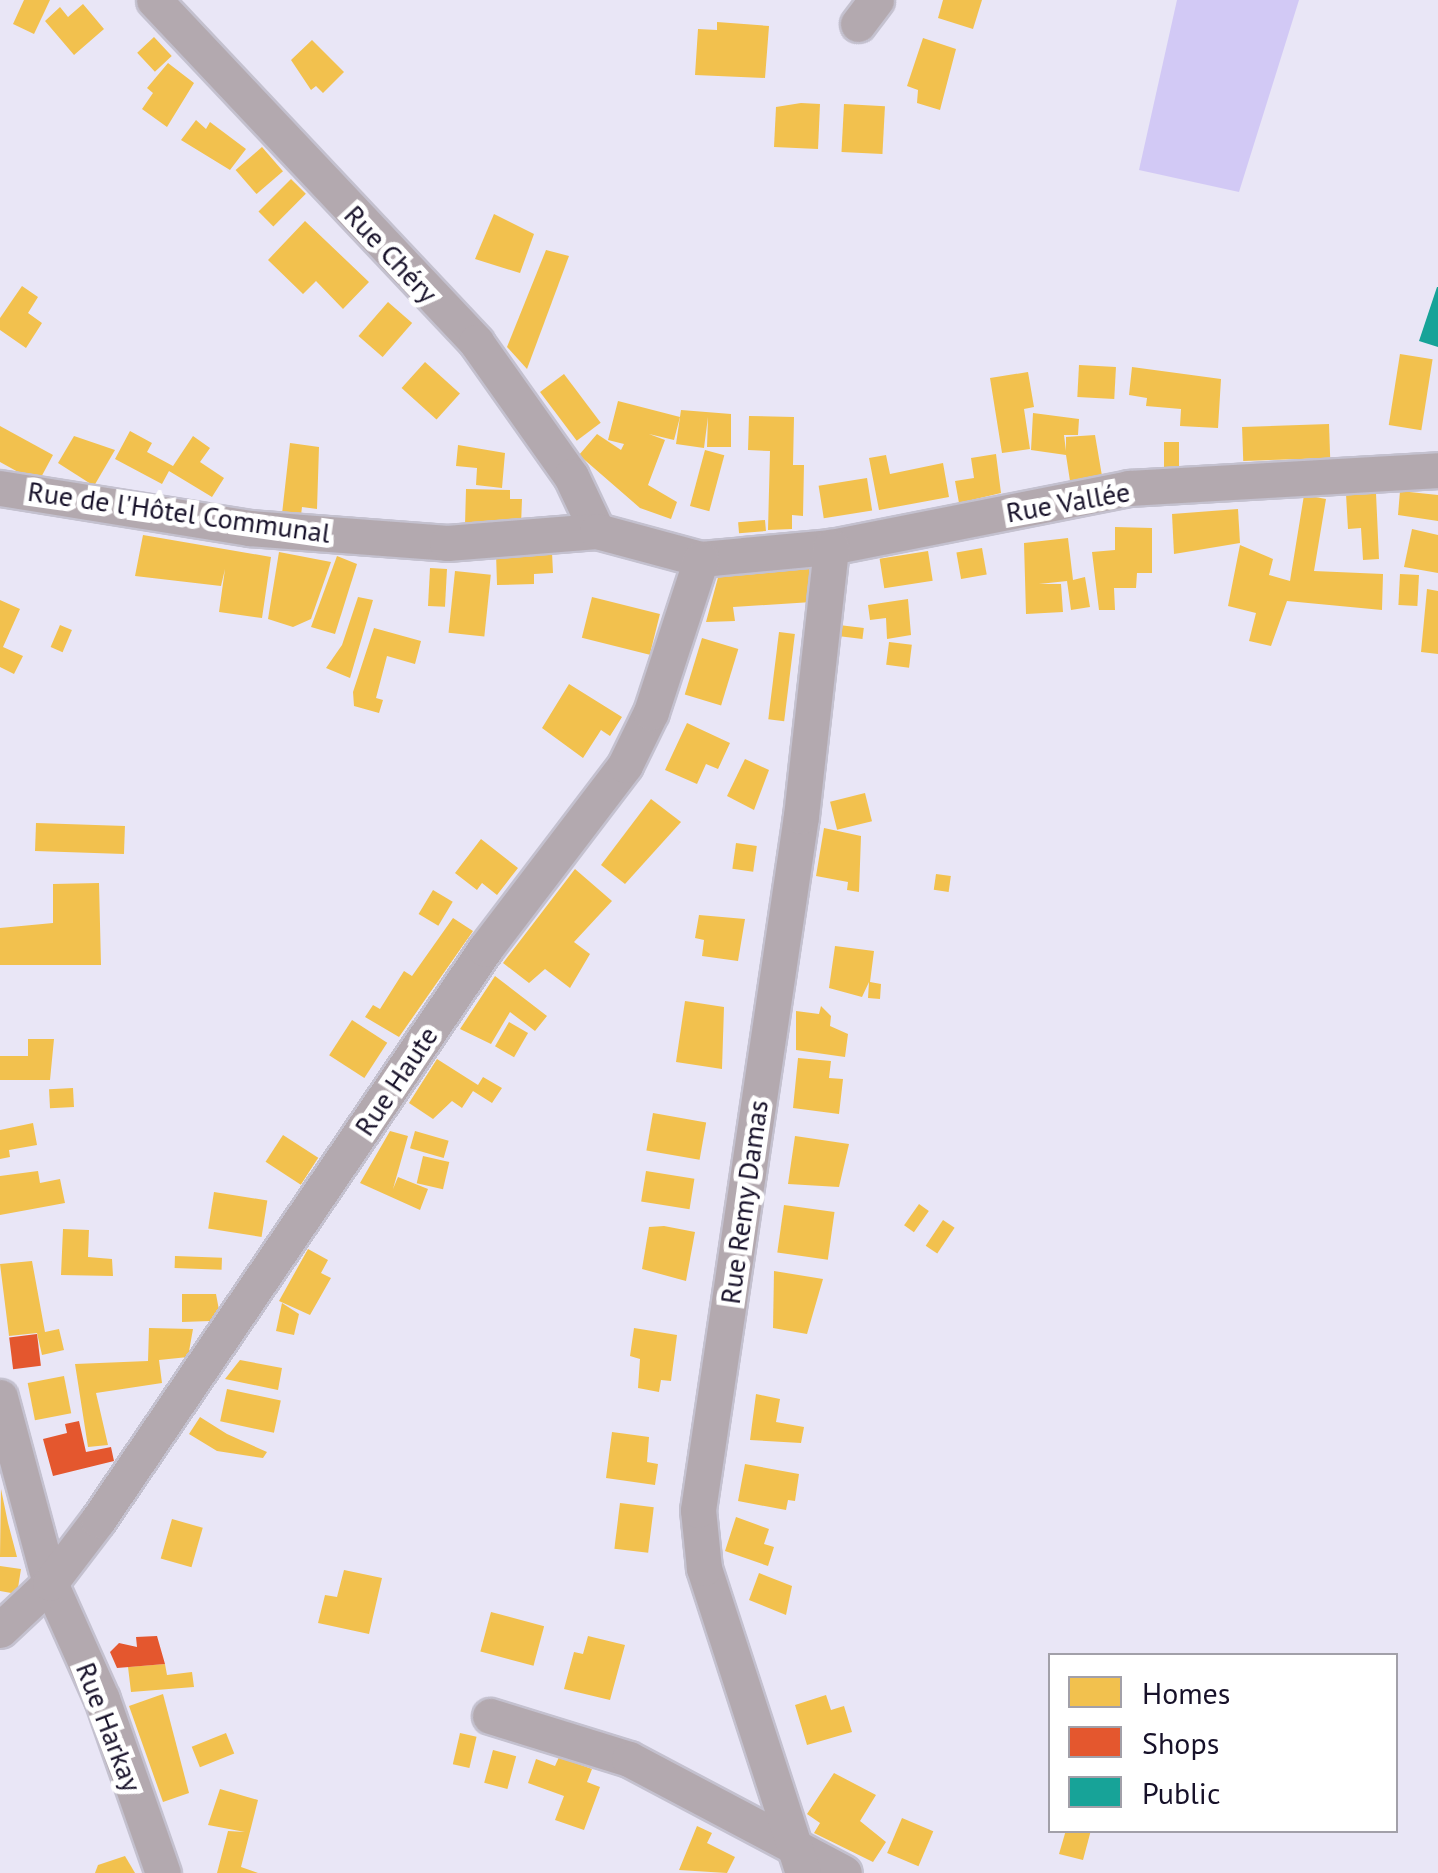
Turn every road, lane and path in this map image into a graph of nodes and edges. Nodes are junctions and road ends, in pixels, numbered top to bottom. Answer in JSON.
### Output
{"nodes":[{"id":1,"x":154,"y":0,"type":"edge"},
{"id":2,"x":1438,"y":470,"type":"edge"},
{"id":3,"x":0,"y":488,"type":"edge"},
{"id":4,"x":597,"y":532,"type":"junction"},
{"id":5,"x":832,"y":547,"type":"junction"},
{"id":6,"x":701,"y":559,"type":"junction"},
{"id":7,"x":0,"y":1397,"type":"edge"},
{"id":8,"x":50,"y":1583,"type":"junction"},
{"id":9,"x":0,"y":1630,"type":"edge"},
{"id":10,"x":490,"y":1716,"type":"dead end"},
{"id":11,"x":798,"y":1859,"type":"edge"},
{"id":12,"x":163,"y":1873,"type":"edge"},
{"id":13,"x":844,"y":1873,"type":"edge"}],
"edges":[{"from":1,"to":4,"type":"street","name":"Rue Chéry"},
{"from":2,"to":5,"type":"street","name":"Rue Vallée"},
{"from":3,"to":4,"type":"street","name":"Rue de l'Hôtel Communal"},
{"from":4,"to":6,"type":"street","name":"Rue de l'Hôtel Communal"},
{"from":5,"to":6,"type":"street","name":"Rue Vallée"},
{"from":5,"to":11,"type":"street","name":"Rue Remy Damas"},
{"from":6,"to":8,"type":"street","name":"Rue Haute"},
{"from":7,"to":8,"type":"street","name":"Rue Harkay"},
{"from":8,"to":9,"type":"street","name":"Rue Haute"},
{"from":8,"to":12,"type":"street","name":"Rue Harkay"},
{"from":10,"to":11,"type":"street"},
{"from":11,"to":13,"type":"street"}]}
